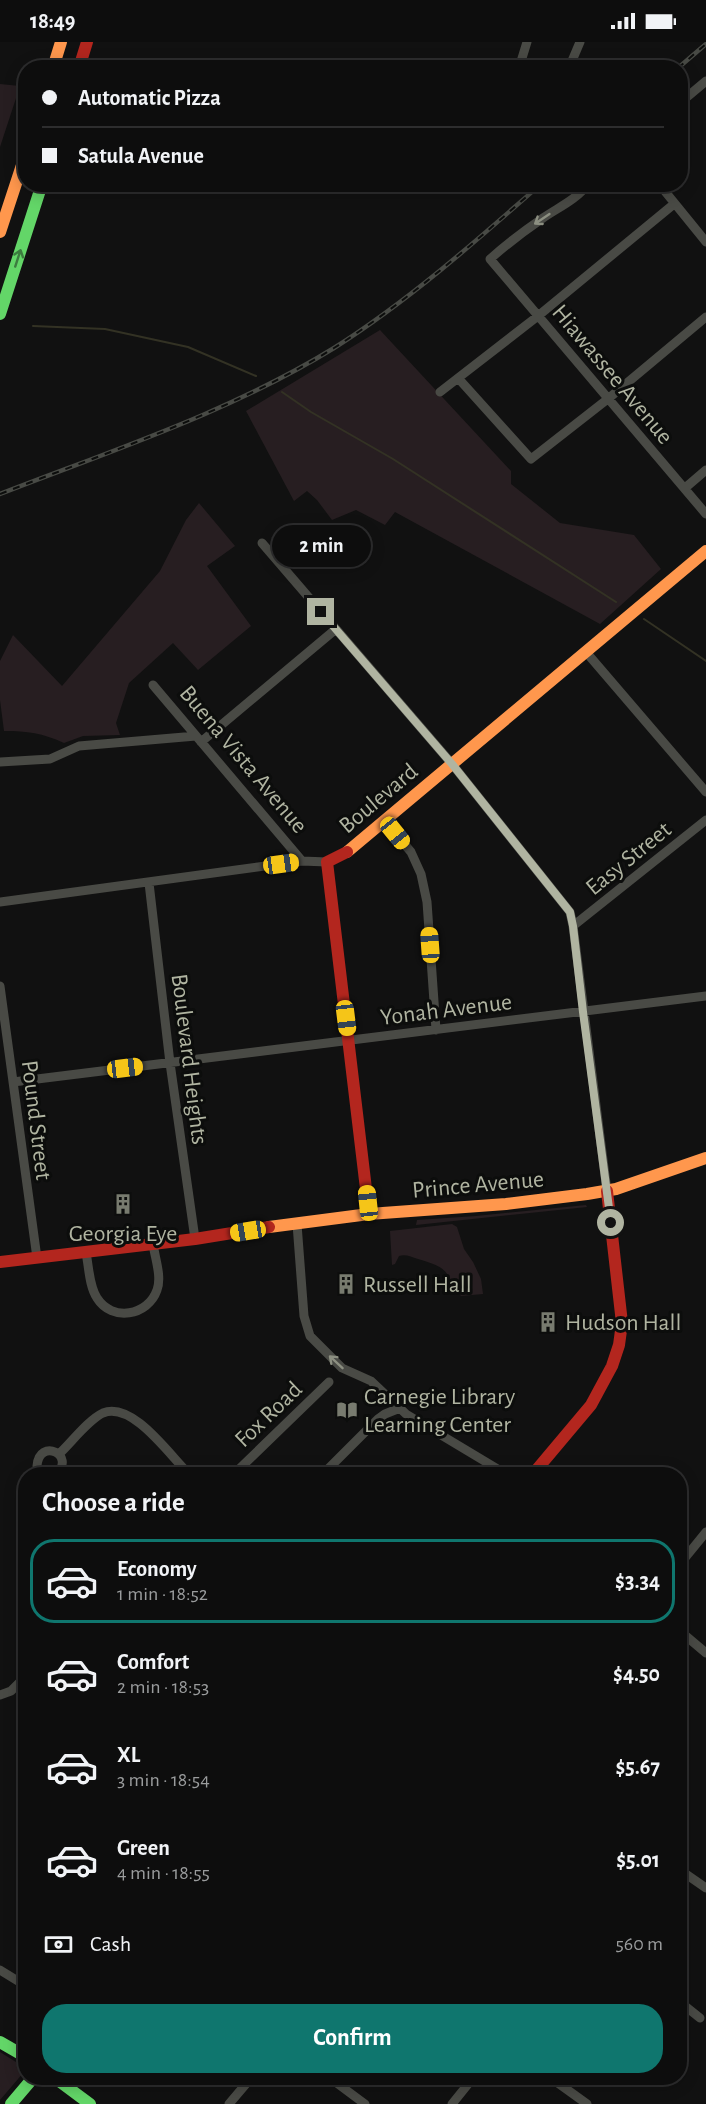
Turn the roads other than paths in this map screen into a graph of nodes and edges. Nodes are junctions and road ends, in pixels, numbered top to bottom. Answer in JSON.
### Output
{"nodes":[{"id":1,"x":61,"y":42,"type":"edge"},
{"id":2,"x":87,"y":42,"type":"edge"},
{"id":3,"x":526,"y":42,"type":"edge"},
{"id":4,"x":580,"y":42,"type":"edge"},
{"id":5,"x":55,"y":60,"type":"edge"},
{"id":6,"x":81,"y":60,"type":"edge"},
{"id":7,"x":521,"y":60,"type":"edge"},
{"id":8,"x":572,"y":60,"type":"edge"},
{"id":9,"x":706,"y":81,"type":"edge"},
{"id":10,"x":688,"y":96,"type":"edge"},
{"id":11,"x":18,"y":177,"type":"edge"},
{"id":12,"x":39,"y":192,"type":"edge"},
{"id":13,"x":582,"y":192,"type":"edge"},
{"id":14,"x":664,"y":192,"type":"edge"},
{"id":15,"x":674,"y":204,"type":"junction"},
{"id":16,"x":0,"y":232,"type":"edge"},
{"id":17,"x":706,"y":242,"type":"edge"},
{"id":18,"x":0,"y":314,"type":"edge"},
{"id":19,"x":538,"y":316,"type":"junction"},
{"id":20,"x":706,"y":317,"type":"edge"},
{"id":21,"x":458,"y":378,"type":"junction"},
{"id":22,"x":441,"y":392,"type":"dead end"},
{"id":23,"x":609,"y":398,"type":"junction"},
{"id":24,"x":706,"y":470,"type":"edge"},
{"id":25,"x":685,"y":488,"type":"junction"},
{"id":26,"x":706,"y":514,"type":"edge"},
{"id":27,"x":262,"y":543,"type":"dead end"},
{"id":28,"x":706,"y":551,"type":"edge"},
{"id":29,"x":336,"y":629,"type":"junction"},
{"id":30,"x":586,"y":652,"type":"junction"},
{"id":31,"x":153,"y":685,"type":"dead end"},
{"id":32,"x":199,"y":739,"type":"junction"},
{"id":33,"x":0,"y":762,"type":"edge"},
{"id":34,"x":452,"y":764,"type":"junction"},
{"id":35,"x":706,"y":792,"type":"edge"},
{"id":36,"x":706,"y":820,"type":"edge"},
{"id":37,"x":385,"y":821,"type":"junction"},
{"id":38,"x":302,"y":861,"type":"junction"},
{"id":39,"x":327,"y":862,"type":"junction"},
{"id":40,"x":148,"y":883,"type":"junction"},
{"id":41,"x":0,"y":902,"type":"edge"},
{"id":42,"x":573,"y":926,"type":"junction"},
{"id":43,"x":0,"y":986,"type":"edge"},
{"id":44,"x":706,"y":996,"type":"edge"},
{"id":45,"x":583,"y":1012,"type":"junction"},
{"id":46,"x":436,"y":1030,"type":"junction"},
{"id":47,"x":349,"y":1041,"type":"junction"},
{"id":48,"x":170,"y":1063,"type":"junction"},
{"id":49,"x":13,"y":1082,"type":"junction"},
{"id":50,"x":706,"y":1158,"type":"edge"},
{"id":51,"x":608,"y":1191,"type":"junction"},
{"id":52,"x":369,"y":1214,"type":"junction"},
{"id":53,"x":297,"y":1224,"type":"junction"},
{"id":54,"x":195,"y":1239,"type":"junction"},
{"id":55,"x":153,"y":1244,"type":"junction"},
{"id":56,"x":86,"y":1252,"type":"junction"},
{"id":57,"x":37,"y":1258,"type":"junction"},
{"id":58,"x":0,"y":1262,"type":"edge"},
{"id":59,"x":329,"y":1382,"type":"dead end"},
{"id":60,"x":400,"y":1408,"type":"junction"},
{"id":61,"x":59,"y":1454,"type":"junction"},
{"id":62,"x":38,"y":1467,"type":"edge"},
{"id":63,"x":61,"y":1467,"type":"edge"},
{"id":64,"x":180,"y":1467,"type":"edge"},
{"id":65,"x":241,"y":1467,"type":"edge"},
{"id":66,"x":330,"y":1467,"type":"edge"},
{"id":67,"x":494,"y":1467,"type":"edge"},
{"id":68,"x":539,"y":1467,"type":"edge"},
{"id":69,"x":706,"y":1532,"type":"edge"},
{"id":70,"x":687,"y":1555,"type":"edge"},
{"id":71,"x":687,"y":1637,"type":"edge"},
{"id":72,"x":706,"y":1653,"type":"edge"},
{"id":73,"x":18,"y":1684,"type":"edge"},
{"id":74,"x":0,"y":1695,"type":"edge"},
{"id":75,"x":687,"y":1875,"type":"edge"},
{"id":76,"x":706,"y":1887,"type":"edge"},
{"id":77,"x":0,"y":1970,"type":"edge"},
{"id":78,"x":18,"y":1981,"type":"edge"},
{"id":79,"x":687,"y":2008,"type":"edge"},
{"id":80,"x":700,"y":2018,"type":"dead end"},
{"id":81,"x":0,"y":2042,"type":"edge"},
{"id":82,"x":18,"y":2052,"type":"edge"},
{"id":83,"x":27,"y":2085,"type":"edge"},
{"id":84,"x":64,"y":2085,"type":"edge"},
{"id":85,"x":245,"y":2085,"type":"edge"},
{"id":86,"x":339,"y":2085,"type":"edge"},
{"id":87,"x":467,"y":2085,"type":"edge"},
{"id":88,"x":561,"y":2085,"type":"edge"},
{"id":89,"x":11,"y":2104,"type":"edge"},
{"id":90,"x":90,"y":2104,"type":"edge"},
{"id":91,"x":229,"y":2104,"type":"edge"},
{"id":92,"x":365,"y":2104,"type":"edge"},
{"id":93,"x":452,"y":2104,"type":"edge"},
{"id":94,"x":587,"y":2104,"type":"edge"}],
"edges":[{"from":1,"to":5,"type":"main road"},
{"from":2,"to":6,"type":"main road"},
{"from":3,"to":7,"type":"street"},
{"from":4,"to":8,"type":"street"},
{"from":9,"to":10,"type":"street"},
{"from":11,"to":16,"type":"main road"},
{"from":18,"to":12,"type":"main road","one_way":true},
{"from":13,"to":19,"type":"street","name":"Hiawassee Avenue","one_way":true},
{"from":14,"to":15,"type":"street"},
{"from":15,"to":17,"type":"street"},
{"from":15,"to":19,"type":"street"},
{"from":19,"to":21,"type":"street"},
{"from":19,"to":23,"type":"street","name":"Hiawassee Avenue"},
{"from":20,"to":23,"type":"street"},
{"from":21,"to":22,"type":"street"},
{"from":21,"to":23,"type":"street"},
{"from":23,"to":25,"type":"street","name":"Hiawassee Avenue"},
{"from":24,"to":25,"type":"street"},
{"from":25,"to":26,"type":"street","name":"Hiawassee Avenue"},
{"from":27,"to":29,"type":"street"},
{"from":28,"to":30,"type":"main road","name":"Boulevard"},
{"from":29,"to":32,"type":"street"},
{"from":29,"to":34,"type":"street"},
{"from":30,"to":34,"type":"main road","name":"Boulevard"},
{"from":30,"to":35,"type":"street"},
{"from":31,"to":32,"type":"street","name":"Buena Vista Avenue"},
{"from":32,"to":33,"type":"street"},
{"from":32,"to":38,"type":"street","name":"Buena Vista Avenue"},
{"from":34,"to":37,"type":"main road","name":"Boulevard"},
{"from":34,"to":42,"type":"street"},
{"from":36,"to":42,"type":"street","name":"Easy Street"},
{"from":37,"to":39,"type":"main road","name":"Boulevard"},
{"from":37,"to":46,"type":"street"},
{"from":38,"to":39,"type":"street","name":"Boulevard"},
{"from":38,"to":40,"type":"street","name":"Boulevard"},
{"from":39,"to":47,"type":"main road"},
{"from":40,"to":41,"type":"street","name":"Boulevard"},
{"from":40,"to":48,"type":"street","name":"Boulevard Heights"},
{"from":42,"to":45,"type":"street"},
{"from":43,"to":49,"type":"street","name":"Pound Street"},
{"from":44,"to":45,"type":"street","name":"Yonah Avenue"},
{"from":45,"to":46,"type":"street","name":"Yonah Avenue"},
{"from":45,"to":51,"type":"street"},
{"from":46,"to":47,"type":"street","name":"Yonah Avenue"},
{"from":47,"to":48,"type":"street","name":"Yonah Avenue"},
{"from":47,"to":52,"type":"main road"},
{"from":48,"to":49,"type":"street","name":"Yonah Avenue"},
{"from":48,"to":54,"type":"street","name":"Boulevard Heights"},
{"from":49,"to":57,"type":"street","name":"Pound Street"},
{"from":50,"to":51,"type":"main road","name":"Prince Avenue"},
{"from":51,"to":52,"type":"main road","name":"Prince Avenue"},
{"from":51,"to":68,"type":"main road"},
{"from":52,"to":53,"type":"main road","name":"Prince Avenue"},
{"from":53,"to":54,"type":"main road","name":"Prince Avenue"},
{"from":60,"to":53,"type":"street","one_way":true},
{"from":54,"to":55,"type":"main road","name":"Prince Avenue"},
{"from":55,"to":56,"type":"main road","name":"Prince Avenue"},
{"from":55,"to":56,"type":"street"},
{"from":56,"to":57,"type":"main road","name":"Prince Avenue"},
{"from":57,"to":58,"type":"main road","name":"Prince Avenue"},
{"from":59,"to":65,"type":"street","name":"Fox Road"},
{"from":60,"to":66,"type":"street"},
{"from":60,"to":67,"type":"street"},
{"from":61,"to":62,"type":"street"},
{"from":61,"to":63,"type":"street"},
{"from":61,"to":64,"type":"street"},
{"from":69,"to":70,"type":"street"},
{"from":71,"to":72,"type":"street"},
{"from":73,"to":74,"type":"street"},
{"from":75,"to":76,"type":"street"},
{"from":77,"to":78,"type":"street"},
{"from":79,"to":80,"type":"street"},
{"from":81,"to":82,"type":"main road"},
{"from":83,"to":89,"type":"main road"},
{"from":84,"to":90,"type":"main road"},
{"from":85,"to":91,"type":"street"},
{"from":86,"to":92,"type":"street"},
{"from":87,"to":93,"type":"street"},
{"from":88,"to":94,"type":"street"}]}
